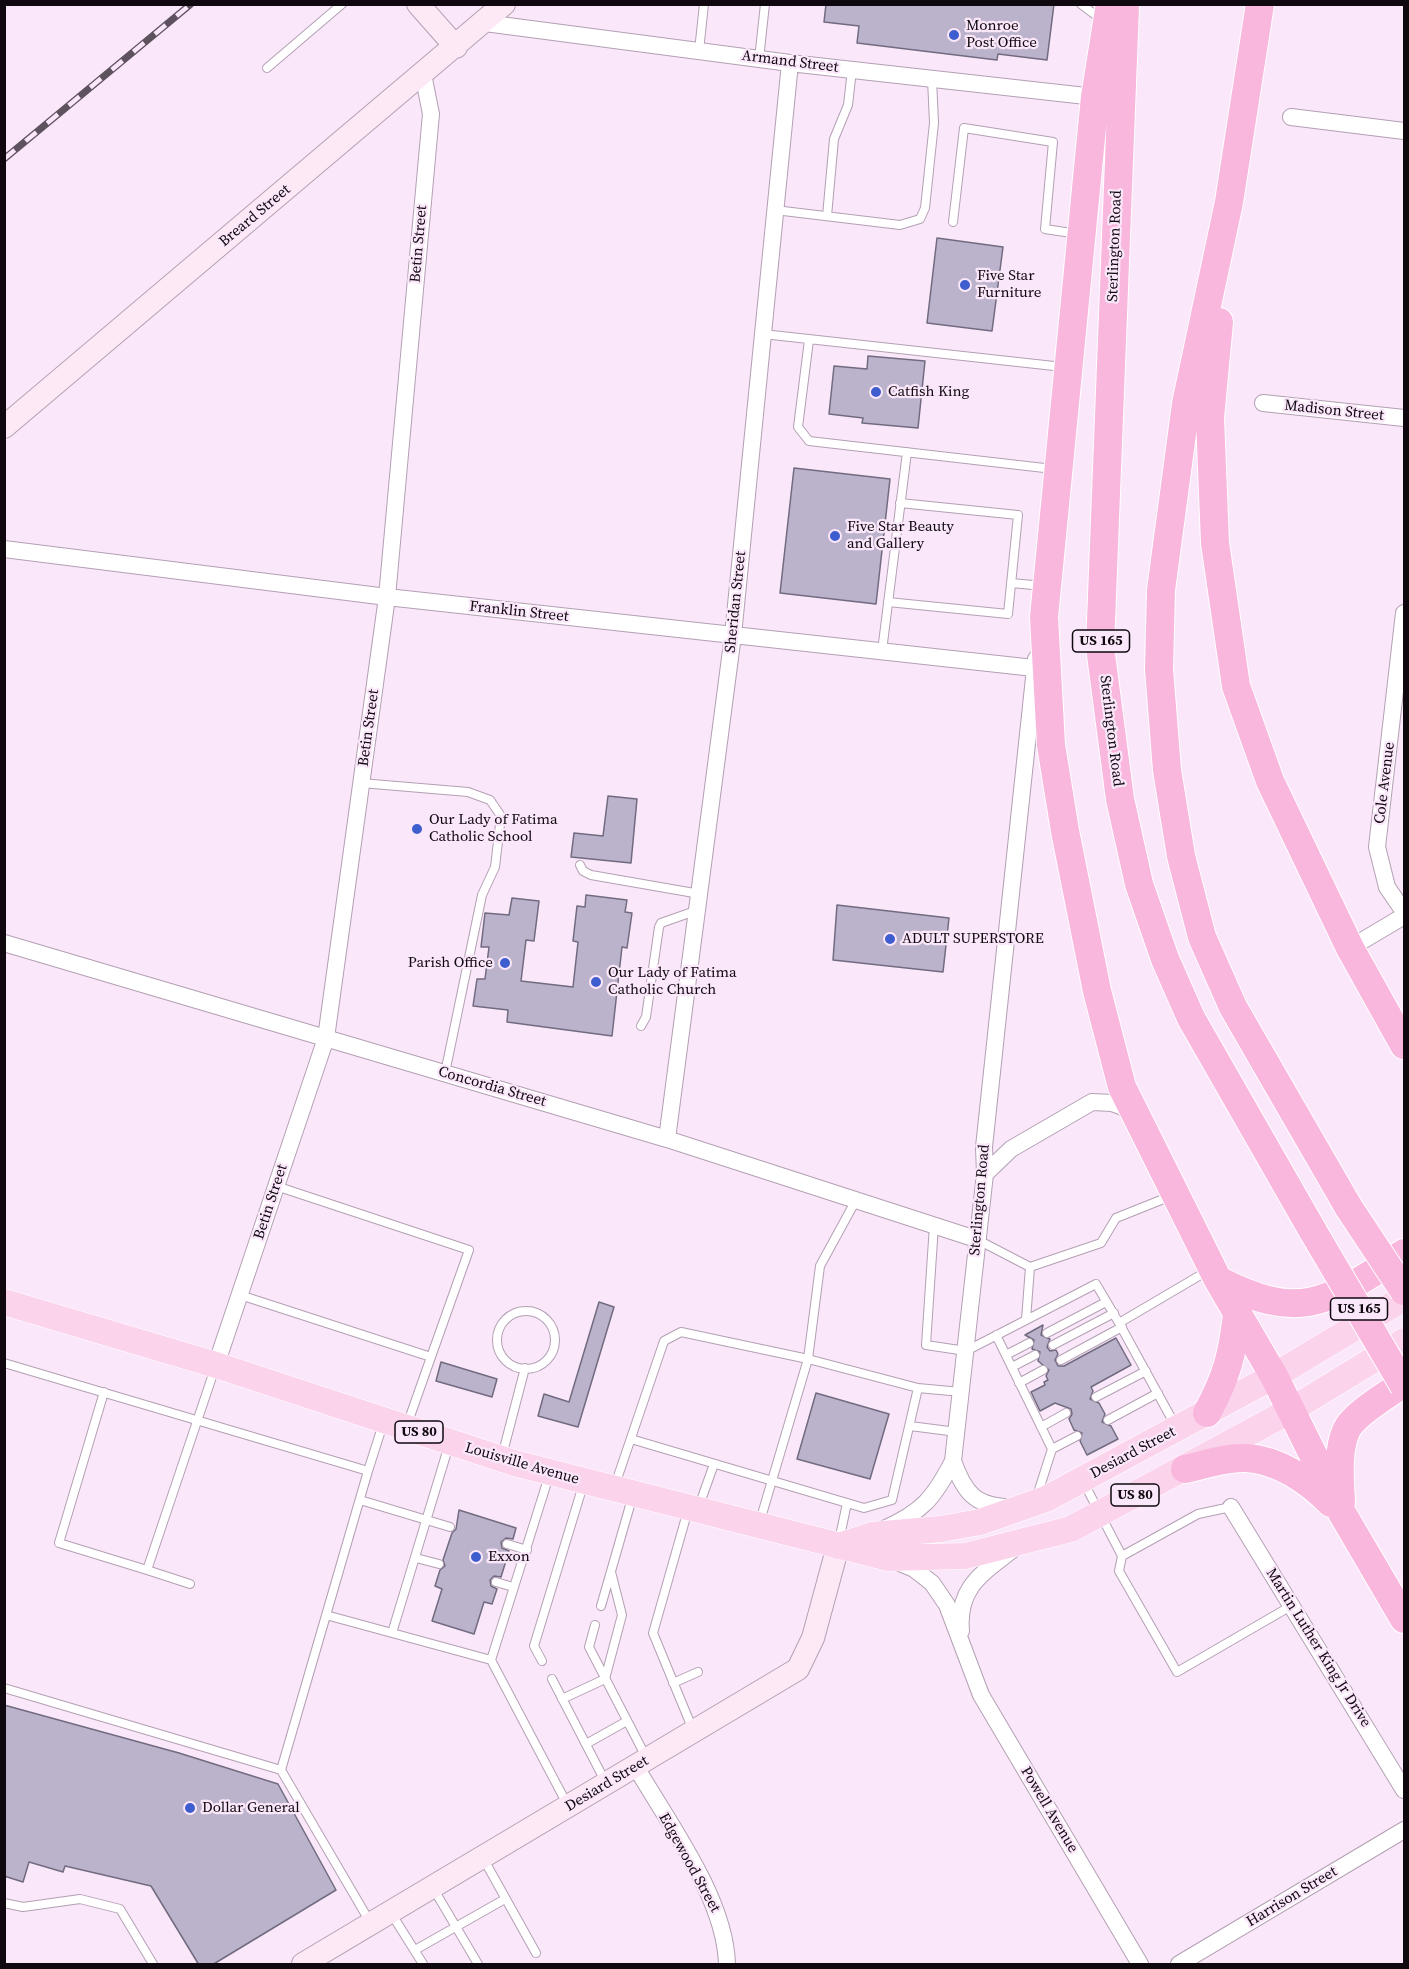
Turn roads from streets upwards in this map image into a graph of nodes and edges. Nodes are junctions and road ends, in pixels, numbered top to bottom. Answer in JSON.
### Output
{"nodes":[{"id":1,"x":418,"y":4,"type":"edge"},
{"id":2,"x":504,"y":4,"type":"edge"},
{"id":3,"x":1260,"y":4,"type":"edge"},
{"id":4,"x":1114,"y":10,"type":"edge"},
{"id":5,"x":484,"y":23,"type":"junction"},
{"id":6,"x":456,"y":47,"type":"junction"},
{"id":7,"x":790,"y":63,"type":"junction"},
{"id":8,"x":423,"y":74,"type":"junction"},
{"id":9,"x":1095,"y":98,"type":"junction"},
{"id":10,"x":1291,"y":117,"type":"dead end"},
{"id":11,"x":1404,"y":131,"type":"edge"},
{"id":12,"x":1229,"y":202,"type":"junction"},
{"id":13,"x":1263,"y":403,"type":"dead end"},
{"id":14,"x":1404,"y":418,"type":"edge"},
{"id":15,"x":4,"y":427,"type":"edge"},
{"id":16,"x":4,"y":549,"type":"edge"},
{"id":17,"x":387,"y":597,"type":"junction"},
{"id":18,"x":1404,"y":613,"type":"edge"},
{"id":19,"x":1044,"y":617,"type":"junction"},
{"id":20,"x":733,"y":635,"type":"junction"},
{"id":21,"x":1034,"y":668,"type":"junction"},
{"id":22,"x":1399,"y":710,"type":"edge"},
{"id":23,"x":1404,"y":914,"type":"edge"},
{"id":24,"x":4,"y":943,"type":"edge"},
{"id":25,"x":1350,"y":948,"type":"junction"},
{"id":26,"x":326,"y":1038,"type":"junction"},
{"id":27,"x":1404,"y":1045,"type":"edge"},
{"id":28,"x":1114,"y":1064,"type":"junction"},
{"id":29,"x":1092,"y":1102,"type":"junction"},
{"id":30,"x":1137,"y":1123,"type":"junction"},
{"id":31,"x":668,"y":1138,"type":"junction"},
{"id":32,"x":985,"y":1174,"type":"junction"},
{"id":33,"x":976,"y":1239,"type":"junction"},
{"id":34,"x":1404,"y":1253,"type":"edge"},
{"id":35,"x":1215,"y":1274,"type":"junction"},
{"id":36,"x":1404,"y":1291,"type":"edge"},
{"id":37,"x":1404,"y":1298,"type":"edge"},
{"id":38,"x":4,"y":1302,"type":"edge"},
{"id":39,"x":1237,"y":1315,"type":"junction"},
{"id":40,"x":1404,"y":1341,"type":"edge"},
{"id":41,"x":216,"y":1365,"type":"junction"},
{"id":42,"x":1274,"y":1376,"type":"junction"},
{"id":43,"x":1404,"y":1384,"type":"edge"},
{"id":44,"x":1291,"y":1410,"type":"junction"},
{"id":45,"x":1207,"y":1413,"type":"junction"},
{"id":46,"x":953,"y":1461,"type":"junction"},
{"id":47,"x":1185,"y":1469,"type":"junction"},
{"id":48,"x":1029,"y":1505,"type":"junction"},
{"id":49,"x":1231,"y":1507,"type":"road end"},
{"id":50,"x":1341,"y":1513,"type":"junction"},
{"id":51,"x":872,"y":1535,"type":"junction"},
{"id":52,"x":1023,"y":1541,"type":"junction"},
{"id":53,"x":838,"y":1546,"type":"junction"},
{"id":54,"x":888,"y":1558,"type":"junction"},
{"id":55,"x":1404,"y":1619,"type":"edge"},
{"id":56,"x":963,"y":1653,"type":"junction"},
{"id":57,"x":641,"y":1763,"type":"junction"},
{"id":58,"x":1404,"y":1790,"type":"edge"},
{"id":59,"x":1404,"y":1830,"type":"edge"},
{"id":60,"x":303,"y":1965,"type":"edge"},
{"id":61,"x":727,"y":1965,"type":"edge"},
{"id":62,"x":1140,"y":1965,"type":"edge"},
{"id":63,"x":1179,"y":1965,"type":"edge"}],
"edges":[{"from":1,"to":6,"type":"street"},
{"from":2,"to":5,"type":"street","name":"Breard Street"},
{"from":3,"to":12,"type":"highway","number":"US 165"},
{"from":4,"to":9,"type":"highway"},
{"from":4,"to":43,"type":"highway","name":"Sterlington Road","number":"US 165","bridge":true},
{"from":5,"to":6,"type":"street","name":"Breard Street"},
{"from":5,"to":7,"type":"street","name":"Armand Street"},
{"from":6,"to":8,"type":"street","name":"Breard Street"},
{"from":7,"to":9,"type":"street","name":"Armand Street"},
{"from":7,"to":20,"type":"street","name":"Sheridan Street"},
{"from":8,"to":15,"type":"street","name":"Breard Street"},
{"from":8,"to":17,"type":"street","name":"Betin Street"},
{"from":9,"to":19,"type":"highway"},
{"from":10,"to":11,"type":"street"},
{"from":12,"to":25,"type":"highway"},
{"from":12,"to":36,"type":"highway","number":"US 165","bridge":true},
{"from":13,"to":14,"type":"street","name":"Madison Street"},
{"from":16,"to":17,"type":"street","name":"Franklin Street"},
{"from":17,"to":20,"type":"street","name":"Franklin Street"},
{"from":17,"to":26,"type":"street","name":"Betin Street"},
{"from":18,"to":22,"type":"street","name":"Cole Avenue"},
{"from":19,"to":21,"type":"street","name":"Sterlington Road"},
{"from":19,"to":28,"type":"highway"},
{"from":20,"to":21,"type":"street","name":"Franklin Street"},
{"from":20,"to":31,"type":"street","name":"Sheridan Street"},
{"from":21,"to":32,"type":"street","name":"Sterlington Road"},
{"from":22,"to":23,"type":"street","name":"Cole Avenue"},
{"from":23,"to":25,"type":"street"},
{"from":24,"to":26,"type":"street","name":"Concordia Street"},
{"from":25,"to":27,"type":"highway"},
{"from":26,"to":31,"type":"street","name":"Concordia Street"},
{"from":26,"to":41,"type":"street","name":"Betin Street"},
{"from":28,"to":29,"type":"street"},
{"from":28,"to":30,"type":"highway"},
{"from":29,"to":30,"type":"street"},
{"from":29,"to":32,"type":"street"},
{"from":30,"to":35,"type":"highway"},
{"from":31,"to":33,"type":"street","name":"Concordia Street"},
{"from":32,"to":33,"type":"street","name":"Sterlington Road"},
{"from":33,"to":46,"type":"street","name":"Sterlington Road"},
{"from":34,"to":35,"type":"highway"},
{"from":35,"to":39,"type":"highway"},
{"from":37,"to":42,"type":"main road","name":"Desiard Street","number":"US 80"},
{"from":38,"to":41,"type":"main road","name":"Louisville Avenue","number":"US 80"},
{"from":39,"to":42,"type":"highway"},
{"from":39,"to":45,"type":"highway"},
{"from":40,"to":44,"type":"main road","number":"US 80"},
{"from":41,"to":53,"type":"main road","name":"Louisville Avenue","number":"US 80"},
{"from":42,"to":44,"type":"highway"},
{"from":42,"to":45,"type":"main road","name":"Desiard Street","number":"US 80"},
{"from":43,"to":50,"type":"highway"},
{"from":44,"to":47,"type":"main road","number":"US 80"},
{"from":44,"to":50,"type":"highway"},
{"from":45,"to":48,"type":"main road","name":"Desiard Street","number":"US 80"},
{"from":46,"to":48,"type":"street"},
{"from":46,"to":51,"type":"street","name":"Sterlington Road"},
{"from":47,"to":50,"type":"highway"},
{"from":47,"to":52,"type":"main road","number":"US 80"},
{"from":48,"to":51,"type":"main road","name":"Desiard Street","number":"US 80"},
{"from":49,"to":58,"type":"street","name":"Martin Luther King Jr Drive"},
{"from":50,"to":55,"type":"highway"},
{"from":51,"to":53,"type":"main road","name":"Desiard Street","number":"US 80"},
{"from":52,"to":54,"type":"main road","number":"US 80"},
{"from":52,"to":56,"type":"street","name":"Powell Avenue"},
{"from":53,"to":54,"type":"main road","number":"US 80"},
{"from":53,"to":57,"type":"street","name":"Desiard Street"},
{"from":54,"to":56,"type":"street","name":"Powell Avenue"},
{"from":56,"to":62,"type":"street","name":"Powell Avenue"},
{"from":57,"to":60,"type":"street","name":"Desiard Street"},
{"from":57,"to":61,"type":"street","name":"Edgewood Street"},
{"from":59,"to":63,"type":"street","name":"Harrison Street"}]}
